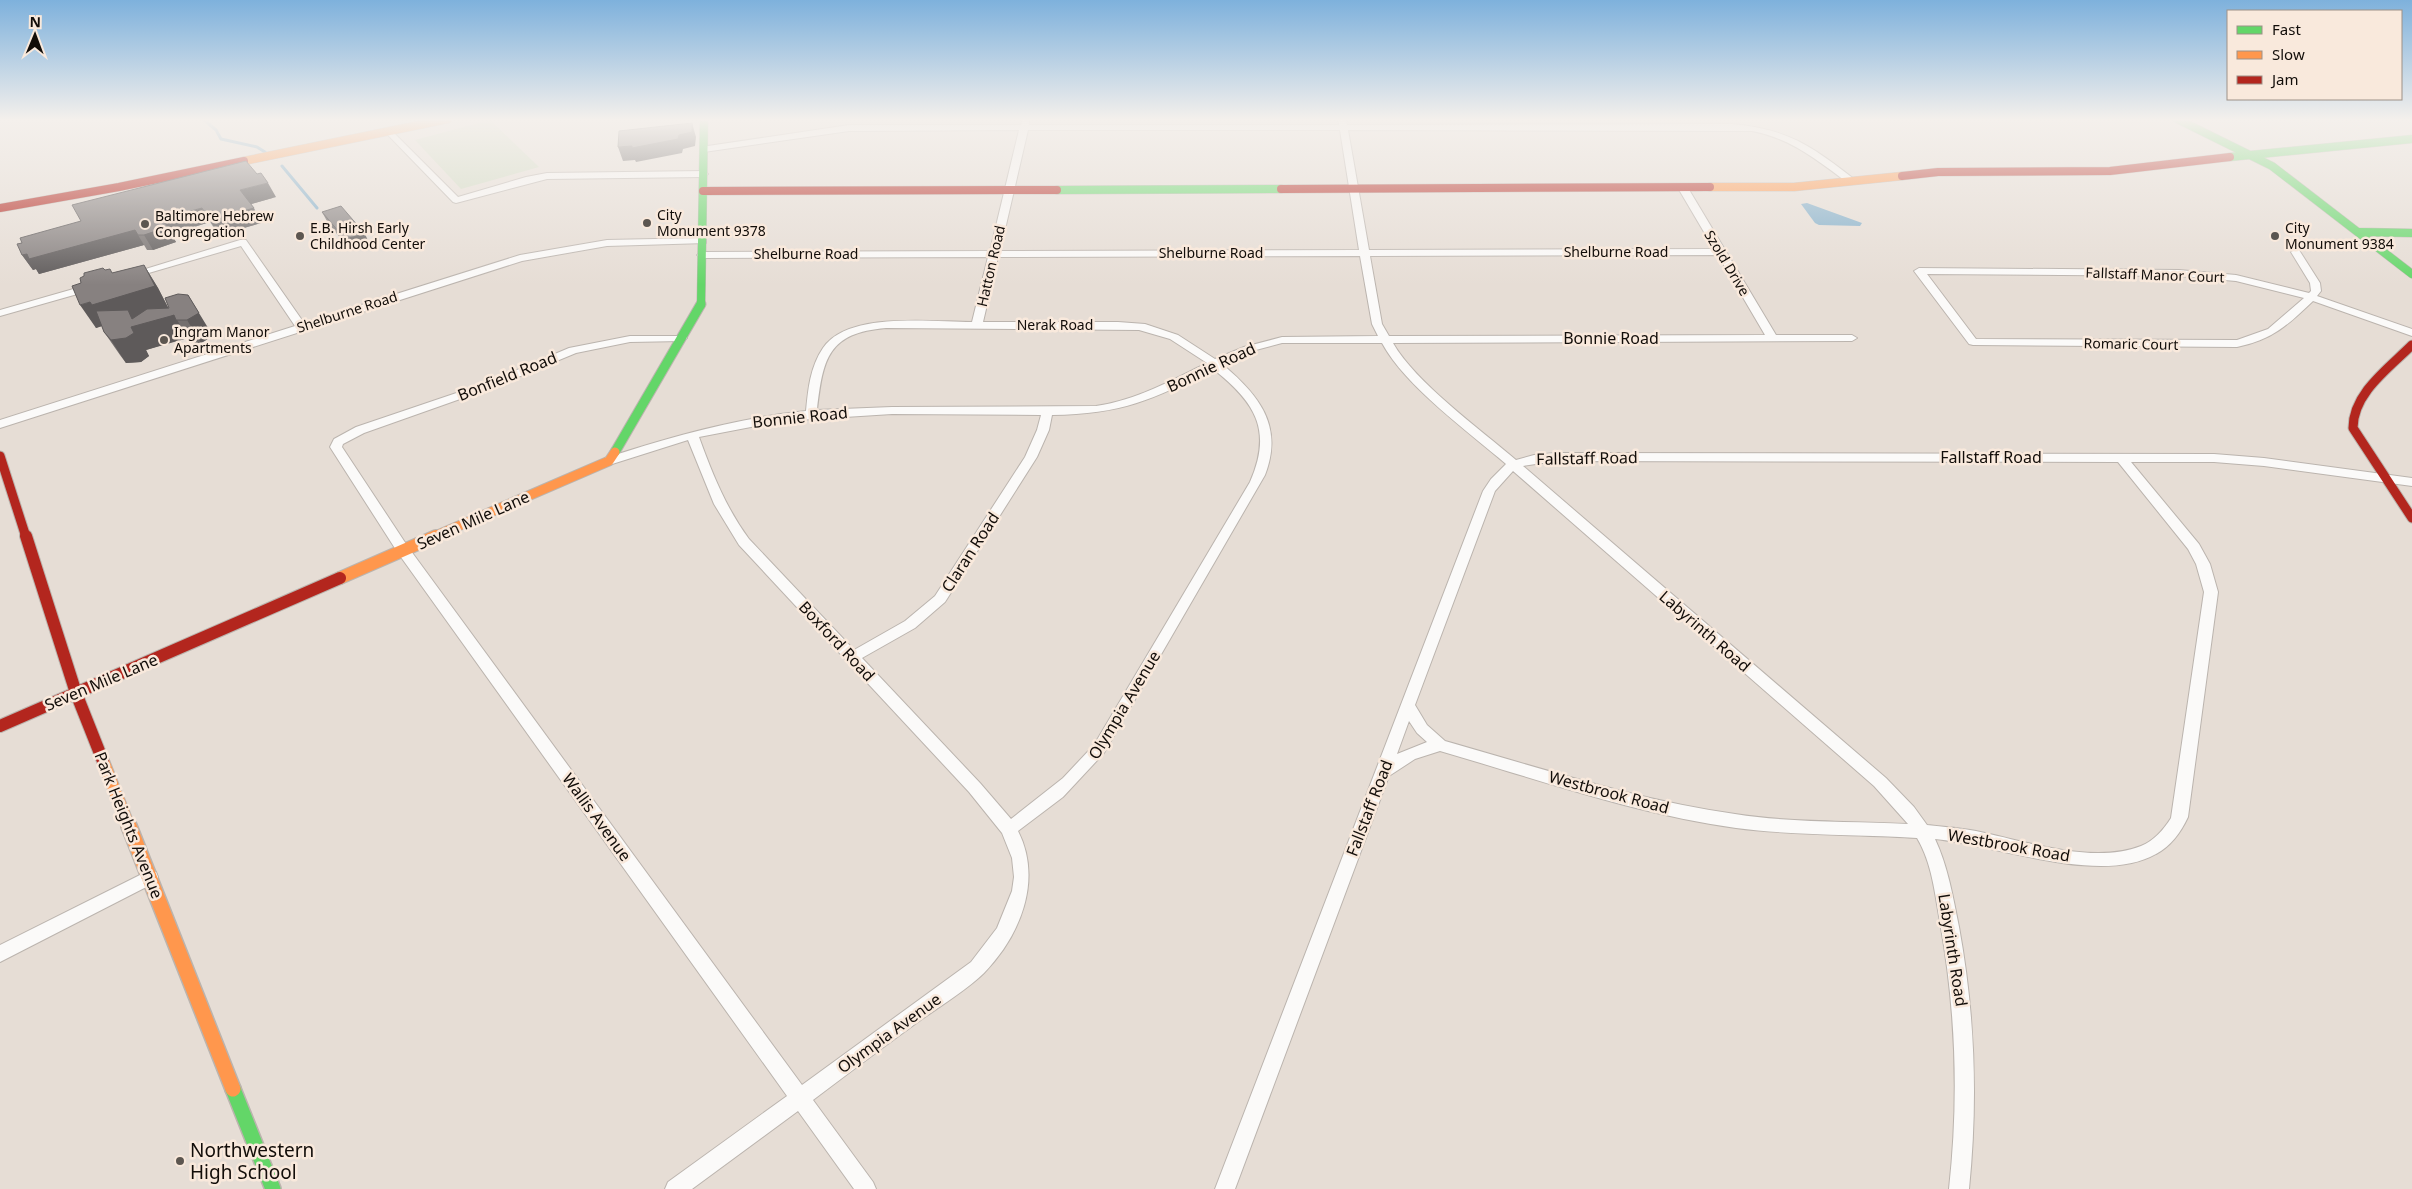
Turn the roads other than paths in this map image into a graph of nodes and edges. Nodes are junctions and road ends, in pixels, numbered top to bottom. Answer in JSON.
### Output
{"nodes":[{"id":1,"x":185,"y":174,"type":"edge"},
{"id":2,"x":431,"y":174,"type":"edge"},
{"id":3,"x":665,"y":174,"type":"edge"},
{"id":4,"x":703,"y":174,"type":"edge"},
{"id":5,"x":1013,"y":174,"type":"edge"},
{"id":6,"x":1351,"y":174,"type":"edge"},
{"id":7,"x":1842,"y":174,"type":"edge"},
{"id":8,"x":1914,"y":174,"type":"edge"},
{"id":9,"x":2283,"y":174,"type":"edge"},
{"id":10,"x":1851,"y":181,"type":"junction"},
{"id":11,"x":1683,"y":188,"type":"junction"},
{"id":12,"x":1354,"y":189,"type":"junction"},
{"id":13,"x":703,"y":191,"type":"junction"},
{"id":14,"x":1009,"y":191,"type":"junction"},
{"id":15,"x":0,"y":208,"type":"edge"},
{"id":16,"x":2358,"y":232,"type":"junction"},
{"id":17,"x":2412,"y":233,"type":"edge"},
{"id":18,"x":702,"y":241,"type":"junction"},
{"id":19,"x":1366,"y":252,"type":"junction"},
{"id":20,"x":1721,"y":252,"type":"junction"},
{"id":21,"x":2296,"y":252,"type":"dead end"},
{"id":22,"x":994,"y":253,"type":"junction"},
{"id":23,"x":702,"y":255,"type":"junction"},
{"id":24,"x":1919,"y":270,"type":"joint"},
{"id":25,"x":2412,"y":274,"type":"edge"},
{"id":26,"x":119,"y":279,"type":"edge"},
{"id":27,"x":101,"y":284,"type":"edge"},
{"id":28,"x":2311,"y":297,"type":"junction"},
{"id":29,"x":0,"y":313,"type":"edge"},
{"id":30,"x":977,"y":325,"type":"junction"},
{"id":31,"x":301,"y":327,"type":"junction"},
{"id":32,"x":2412,"y":333,"type":"edge"},
{"id":33,"x":682,"y":338,"type":"junction"},
{"id":34,"x":1772,"y":338,"type":"junction"},
{"id":35,"x":1852,"y":338,"type":"dead end"},
{"id":36,"x":1384,"y":339,"type":"junction"},
{"id":37,"x":2412,"y":345,"type":"edge"},
{"id":38,"x":1213,"y":364,"type":"junction"},
{"id":39,"x":1047,"y":412,"type":"junction"},
{"id":40,"x":811,"y":414,"type":"junction"},
{"id":41,"x":0,"y":424,"type":"edge"},
{"id":42,"x":692,"y":435,"type":"junction"},
{"id":43,"x":338,"y":442,"type":"joint"},
{"id":44,"x":0,"y":456,"type":"edge"},
{"id":45,"x":2120,"y":457,"type":"junction"},
{"id":46,"x":609,"y":461,"type":"junction"},
{"id":47,"x":1513,"y":465,"type":"junction"},
{"id":48,"x":2386,"y":478,"type":"junction"},
{"id":49,"x":2412,"y":482,"type":"edge"},
{"id":50,"x":2412,"y":518,"type":"edge"},
{"id":51,"x":403,"y":550,"type":"junction"},
{"id":52,"x":852,"y":657,"type":"junction"},
{"id":53,"x":76,"y":692,"type":"junction"},
{"id":54,"x":1408,"y":706,"type":"junction"},
{"id":55,"x":0,"y":726,"type":"edge"},
{"id":56,"x":1440,"y":745,"type":"junction"},
{"id":57,"x":1383,"y":772,"type":"junction"},
{"id":58,"x":1008,"y":829,"type":"junction"},
{"id":59,"x":1923,"y":831,"type":"junction"},
{"id":60,"x":150,"y":877,"type":"junction"},
{"id":61,"x":0,"y":954,"type":"edge"},
{"id":62,"x":801,"y":1097,"type":"junction"},
{"id":63,"x":273,"y":1189,"type":"edge"},
{"id":64,"x":675,"y":1189,"type":"edge"},
{"id":65,"x":866,"y":1189,"type":"edge"},
{"id":66,"x":1224,"y":1189,"type":"edge"},
{"id":67,"x":1959,"y":1189,"type":"edge"}],
"edges":[{"from":1,"to":15,"type":"street"},
{"from":2,"to":3,"type":"street"},
{"from":4,"to":13,"type":"street"},
{"from":5,"to":14,"type":"street","name":"Hatton Road"},
{"from":6,"to":12,"type":"street","name":"Labyrinth Road"},
{"from":7,"to":10,"type":"street"},
{"from":8,"to":10,"type":"street"},
{"from":9,"to":16,"type":"street"},
{"from":10,"to":11,"type":"street"},
{"from":11,"to":12,"type":"street"},
{"from":11,"to":20,"type":"street","name":"Szold Drive"},
{"from":12,"to":14,"type":"street"},
{"from":12,"to":19,"type":"street","name":"Labyrinth Road"},
{"from":13,"to":14,"type":"street"},
{"from":13,"to":18,"type":"street"},
{"from":14,"to":22,"type":"street","name":"Hatton Road"},
{"from":16,"to":17,"type":"street"},
{"from":16,"to":25,"type":"street"},
{"from":18,"to":23,"type":"street"},
{"from":18,"to":31,"type":"street","name":"Shelburne Road"},
{"from":19,"to":20,"type":"street","name":"Shelburne Road"},
{"from":19,"to":22,"type":"street","name":"Shelburne Road"},
{"from":19,"to":36,"type":"street","name":"Labyrinth Road"},
{"from":20,"to":34,"type":"street","name":"Szold Drive"},
{"from":21,"to":28,"type":"street"},
{"from":22,"to":23,"type":"street","name":"Shelburne Road"},
{"from":22,"to":30,"type":"street","name":"Hatton Road"},
{"from":23,"to":33,"type":"street"},
{"from":24,"to":28,"type":"street","name":"Fallstaff Manor Court"},
{"from":24,"to":28,"type":"street","name":"Romaric Court"},
{"from":26,"to":31,"type":"street"},
{"from":27,"to":29,"type":"street"},
{"from":28,"to":32,"type":"street","name":"Fallstaff Manor Court"},
{"from":30,"to":38,"type":"street","name":"Nerak Road"},
{"from":30,"to":40,"type":"street","name":"Nerak Road"},
{"from":31,"to":41,"type":"street","name":"Shelburne Road"},
{"from":33,"to":43,"type":"street","name":"Bonfield Road"},
{"from":33,"to":46,"type":"street"},
{"from":34,"to":35,"type":"street","name":"Bonnie Road"},
{"from":34,"to":36,"type":"street","name":"Bonnie Road"},
{"from":36,"to":38,"type":"street","name":"Bonnie Road"},
{"from":36,"to":47,"type":"street","name":"Labyrinth Road"},
{"from":37,"to":48,"type":"street"},
{"from":38,"to":39,"type":"street","name":"Bonnie Road"},
{"from":38,"to":58,"type":"street","name":"Olympia Avenue"},
{"from":39,"to":40,"type":"street","name":"Bonnie Road"},
{"from":39,"to":52,"type":"street","name":"Claran Road"},
{"from":40,"to":42,"type":"street","name":"Bonnie Road"},
{"from":42,"to":46,"type":"street","name":"Bonnie Road"},
{"from":42,"to":52,"type":"street","name":"Boxford Road"},
{"from":43,"to":51,"type":"street","name":"Wallis Avenue"},
{"from":44,"to":53,"type":"street","name":"Park Heights Avenue"},
{"from":45,"to":47,"type":"street","name":"Fallstaff Road"},
{"from":45,"to":48,"type":"street","name":"Fallstaff Road"},
{"from":45,"to":59,"type":"street","name":"Westbrook Road"},
{"from":46,"to":51,"type":"street","name":"Seven Mile Lane"},
{"from":47,"to":54,"type":"street","name":"Fallstaff Road"},
{"from":47,"to":59,"type":"street","name":"Labyrinth Road"},
{"from":48,"to":49,"type":"street","name":"Fallstaff Road"},
{"from":48,"to":50,"type":"street"},
{"from":51,"to":53,"type":"street","name":"Seven Mile Lane"},
{"from":51,"to":62,"type":"street","name":"Wallis Avenue"},
{"from":52,"to":58,"type":"street","name":"Boxford Road"},
{"from":53,"to":55,"type":"street","name":"Seven Mile Lane"},
{"from":53,"to":60,"type":"street","name":"Park Heights Avenue"},
{"from":54,"to":56,"type":"street","name":"Westbrook Road"},
{"from":54,"to":57,"type":"street","name":"Fallstaff Road"},
{"from":56,"to":57,"type":"street","name":"Westbrook Road"},
{"from":56,"to":59,"type":"street","name":"Westbrook Road"},
{"from":57,"to":66,"type":"street","name":"Fallstaff Road"},
{"from":58,"to":62,"type":"street","name":"Olympia Avenue"},
{"from":59,"to":67,"type":"street","name":"Labyrinth Road"},
{"from":60,"to":61,"type":"street"},
{"from":60,"to":63,"type":"street","name":"Park Heights Avenue"},
{"from":62,"to":64,"type":"street","name":"Olympia Avenue"},
{"from":62,"to":65,"type":"street","name":"Wallis Avenue"}]}
